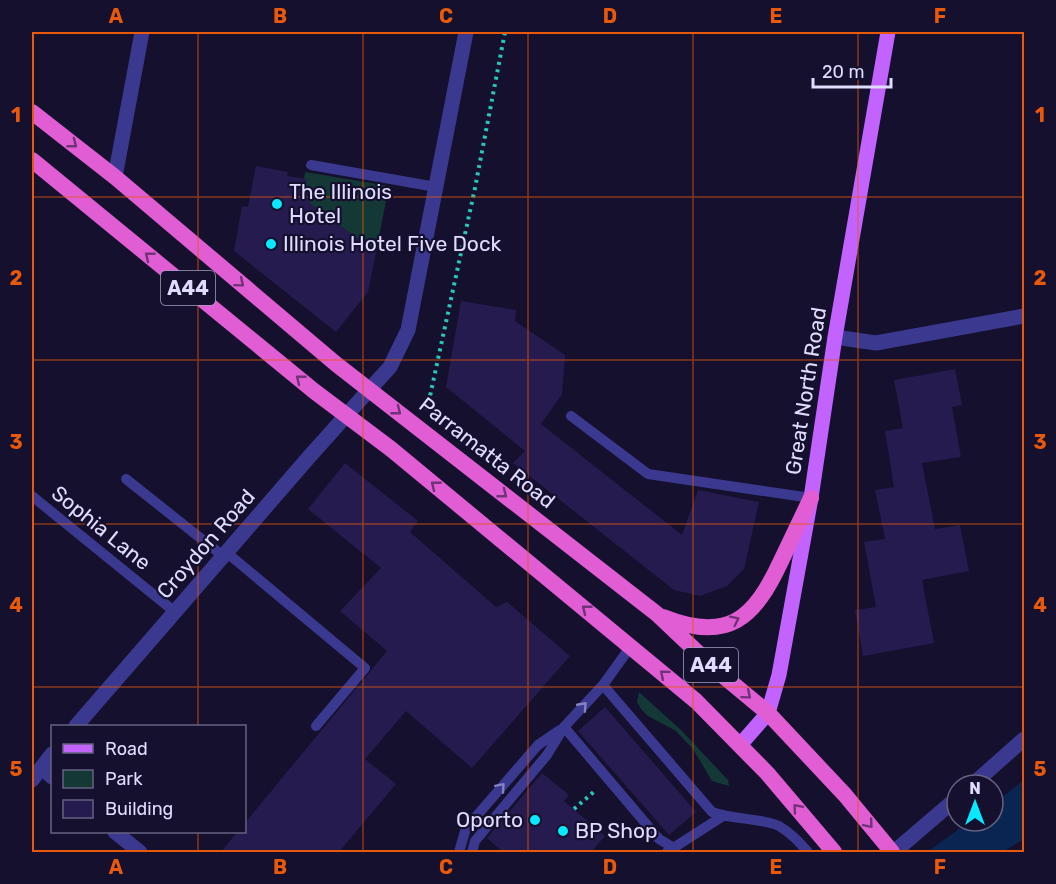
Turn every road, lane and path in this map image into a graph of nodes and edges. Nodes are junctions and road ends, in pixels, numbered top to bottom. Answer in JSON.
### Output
{"nodes":[{"id":1,"x":142,"y":32,"type":"edge"},
{"id":2,"x":466,"y":32,"type":"edge"},
{"id":3,"x":505,"y":32,"type":"edge"},
{"id":4,"x":888,"y":32,"type":"edge"},
{"id":5,"x":32,"y":112,"type":"edge"},
{"id":6,"x":32,"y":160,"type":"edge"},
{"id":7,"x":311,"y":165,"type":"dead end"},
{"id":8,"x":116,"y":177,"type":"junction"},
{"id":9,"x":436,"y":187,"type":"junction"},
{"id":10,"x":1024,"y":316,"type":"edge"},
{"id":11,"x":835,"y":337,"type":"junction"},
{"id":12,"x":369,"y":390,"type":"junction"},
{"id":13,"x":427,"y":411,"type":"dead end"},
{"id":14,"x":346,"y":415,"type":"junction"},
{"id":15,"x":571,"y":416,"type":"dead end"},
{"id":16,"x":126,"y":479,"type":"dead end"},
{"id":17,"x":32,"y":496,"type":"edge"},
{"id":18,"x":811,"y":498,"type":"junction"},
{"id":19,"x":225,"y":554,"type":"junction"},
{"id":20,"x":175,"y":612,"type":"junction"},
{"id":21,"x":657,"y":614,"type":"junction"},
{"id":22,"x":631,"y":646,"type":"junction"},
{"id":23,"x":603,"y":685,"type":"junction"},
{"id":24,"x":768,"y":713,"type":"junction"},
{"id":25,"x":77,"y":725,"type":"edge"},
{"id":26,"x":316,"y":726,"type":"dead end"},
{"id":27,"x":564,"y":727,"type":"junction"},
{"id":28,"x":1024,"y":739,"type":"edge"},
{"id":29,"x":740,"y":745,"type":"junction"},
{"id":30,"x":47,"y":772,"type":"edge"},
{"id":31,"x":986,"y":773,"type":"edge"},
{"id":32,"x":32,"y":780,"type":"edge"},
{"id":33,"x":581,"y":802,"type":"dead end"},
{"id":34,"x":945,"y":808,"type":"edge"},
{"id":35,"x":574,"y":809,"type":"dead end"},
{"id":36,"x":723,"y":816,"type":"junction"},
{"id":37,"x":117,"y":833,"type":"edge"},
{"id":38,"x":671,"y":850,"type":"edge"},
{"id":39,"x":140,"y":852,"type":"edge"},
{"id":40,"x":459,"y":852,"type":"edge"},
{"id":41,"x":472,"y":852,"type":"edge"},
{"id":42,"x":808,"y":852,"type":"edge"},
{"id":43,"x":834,"y":852,"type":"edge"},
{"id":44,"x":893,"y":852,"type":"edge"}],
"edges":[{"from":1,"to":8,"type":"street"},
{"from":2,"to":9,"type":"street","name":"Croydon Road"},
{"from":3,"to":13,"type":"path"},
{"from":4,"to":11,"type":"main road","name":"Great North Road"},
{"from":5,"to":8,"type":"highway","name":"Parramatta Road","number":"A44","one_way":true},
{"from":14,"to":6,"type":"highway","number":"A44","one_way":true},
{"from":7,"to":9,"type":"lane"},
{"from":8,"to":12,"type":"highway","name":"Parramatta Road","number":"A44","one_way":true},
{"from":9,"to":12,"type":"street","name":"Croydon Road"},
{"from":10,"to":11,"type":"street"},
{"from":11,"to":18,"type":"main road","name":"Great North Road"},
{"from":12,"to":14,"type":"street","name":"Croydon Road"},
{"from":12,"to":21,"type":"highway","name":"Parramatta Road","number":"A44","one_way":true},
{"from":14,"to":19,"type":"street","name":"Croydon Road"},
{"from":22,"to":14,"type":"highway","number":"A44","one_way":true},
{"from":15,"to":18,"type":"lane"},
{"from":16,"to":19,"type":"lane"},
{"from":17,"to":20,"type":"lane","name":"Sophia Lane"},
{"from":21,"to":18,"type":"highway","one_way":true},
{"from":18,"to":24,"type":"main road","name":"Great North Road"},
{"from":19,"to":20,"type":"street","name":"Croydon Road"},
{"from":19,"to":26,"type":"lane"},
{"from":20,"to":25,"type":"street","name":"Croydon Road"},
{"from":21,"to":24,"type":"highway","name":"Parramatta Road","number":"A44","one_way":true},
{"from":22,"to":23,"type":"lane"},
{"from":29,"to":22,"type":"highway","number":"A44","one_way":true},
{"from":27,"to":23,"type":"lane","one_way":true},
{"from":23,"to":36,"type":"lane"},
{"from":24,"to":29,"type":"main road","name":"Great North Road"},
{"from":24,"to":44,"type":"highway","name":"Parramatta Road","number":"A44","one_way":true},
{"from":27,"to":38,"type":"lane"},
{"from":40,"to":27,"type":"lane","one_way":true},
{"from":27,"to":41,"type":"lane"},
{"from":28,"to":31,"type":"street"},
{"from":43,"to":29,"type":"highway","number":"A44","one_way":true},
{"from":30,"to":32,"type":"street"},
{"from":33,"to":35,"type":"path"},
{"from":34,"to":44,"type":"street"},
{"from":36,"to":38,"type":"lane"},
{"from":36,"to":42,"type":"lane"},
{"from":37,"to":39,"type":"street"}]}
